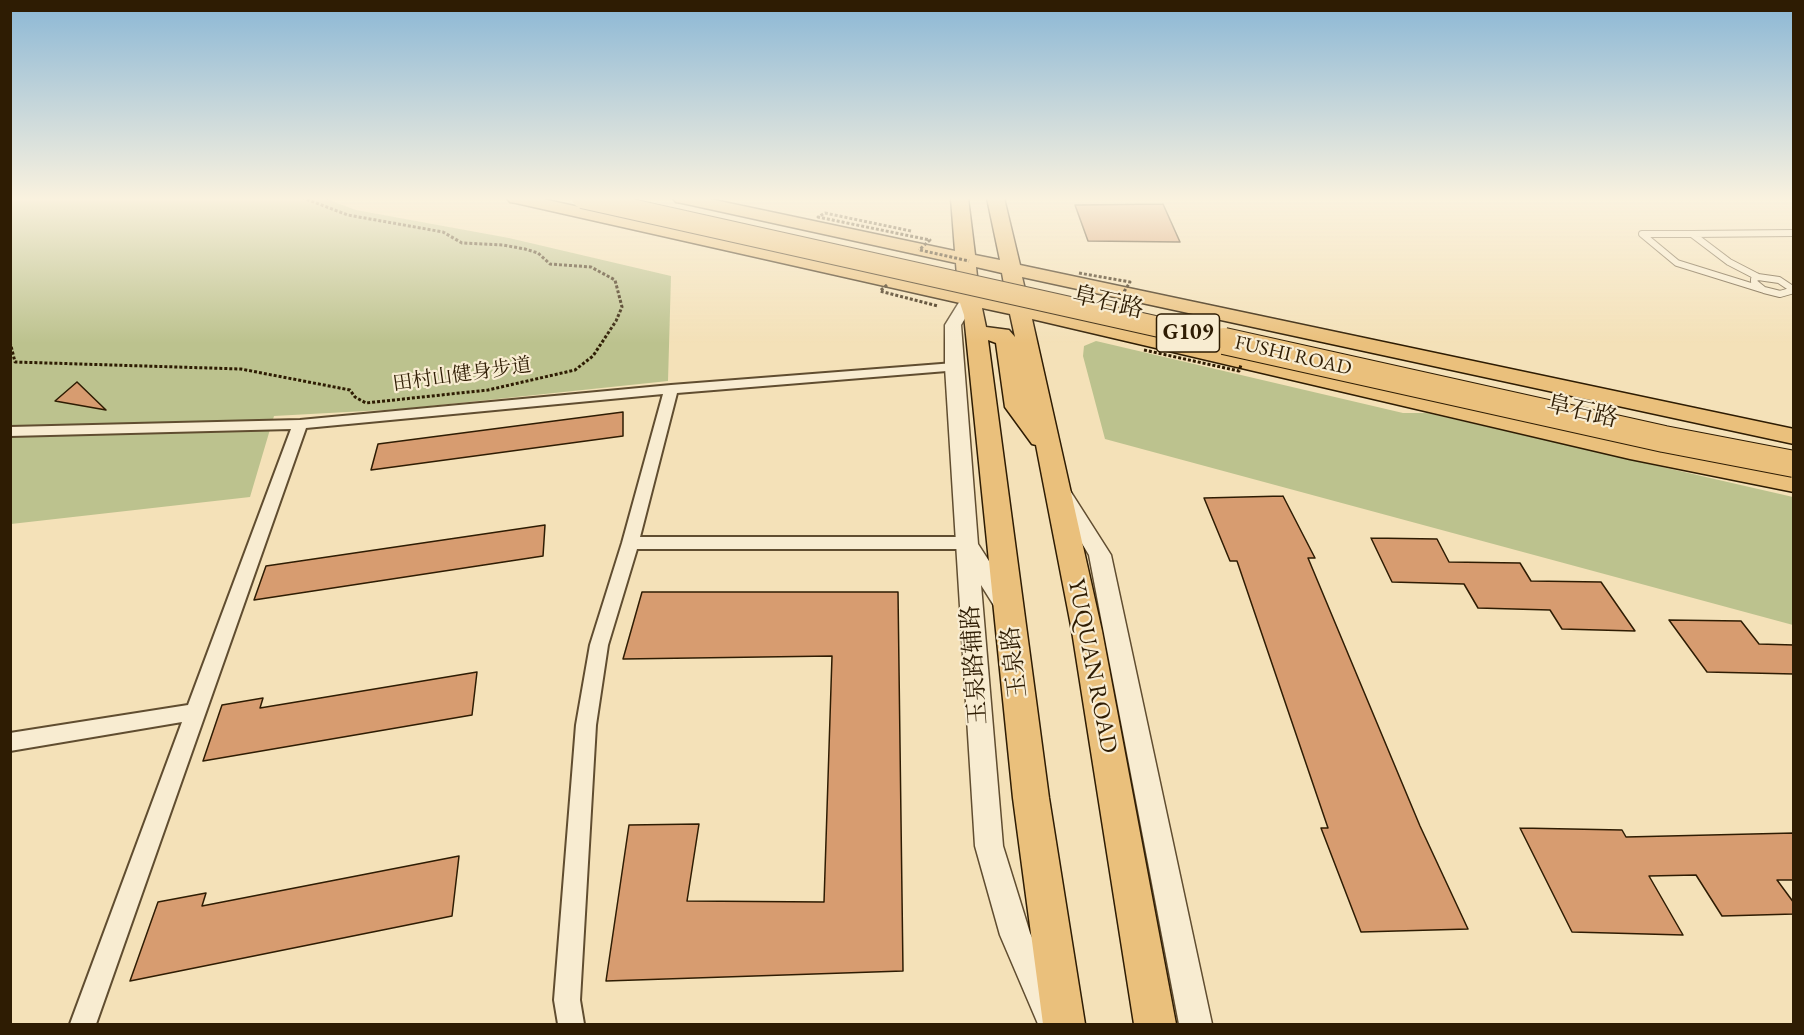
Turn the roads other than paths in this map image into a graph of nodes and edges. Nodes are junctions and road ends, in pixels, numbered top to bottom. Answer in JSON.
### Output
{"nodes":[{"id":1,"x":733,"y":246,"type":"edge"},
{"id":2,"x":799,"y":246,"type":"edge"},
{"id":3,"x":855,"y":246,"type":"edge"},
{"id":4,"x":904,"y":246,"type":"edge"},
{"id":5,"x":965,"y":246,"type":"edge"},
{"id":6,"x":1006,"y":246,"type":"edge"},
{"id":7,"x":1657,"y":246,"type":"edge"},
{"id":8,"x":1708,"y":246,"type":"edge"},
{"id":9,"x":967,"y":260,"type":"junction"},
{"id":10,"x":1010,"y":268,"type":"junction"},
{"id":11,"x":1758,"y":277,"type":"junction"},
{"id":12,"x":1764,"y":290,"type":"junction"},
{"id":13,"x":1792,"y":292,"type":"edge"},
{"id":14,"x":969,"y":299,"type":"junction"},
{"id":15,"x":1020,"y":310,"type":"junction"},
{"id":16,"x":977,"y":336,"type":"junction"},
{"id":17,"x":954,"y":367,"type":"junction"},
{"id":18,"x":671,"y":389,"type":"junction"},
{"id":19,"x":300,"y":424,"type":"junction"},
{"id":20,"x":10,"y":432,"type":"edge"},
{"id":21,"x":1794,"y":437,"type":"edge"},
{"id":22,"x":1047,"y":447,"type":"junction"},
{"id":23,"x":1794,"y":447,"type":"edge"},
{"id":24,"x":1794,"y":464,"type":"edge"},
{"id":25,"x":1054,"y":483,"type":"junction"},
{"id":26,"x":1794,"y":484,"type":"edge"},
{"id":27,"x":630,"y":543,"type":"junction"},
{"id":28,"x":966,"y":543,"type":"junction"},
{"id":29,"x":1009,"y":611,"type":"junction"},
{"id":30,"x":195,"y":712,"type":"junction"},
{"id":31,"x":10,"y":742,"type":"edge"},
{"id":32,"x":83,"y":1024,"type":"edge"},
{"id":33,"x":571,"y":1024,"type":"edge"},
{"id":34,"x":1054,"y":1024,"type":"edge"},
{"id":35,"x":1064,"y":1024,"type":"edge"},
{"id":36,"x":1155,"y":1024,"type":"edge"},
{"id":37,"x":1196,"y":1024,"type":"edge"}],
"edges":[{"from":1,"to":14,"type":"main road","name":"阜石路"},
{"from":2,"to":24,"type":"highway","name":"FUSHI ROAD","number":"G109","bridge":true},
{"from":3,"to":23,"type":"highway","name":"FUSHI ROAD","number":"G109"},
{"from":4,"to":9,"type":"main road","name":"阜石路"},
{"from":5,"to":9,"type":"main road","name":"玉泉路"},
{"from":6,"to":10,"type":"main road","name":"YUQUAN ROAD"},
{"from":7,"to":12,"type":"lane"},
{"from":8,"to":11,"type":"lane"},
{"from":9,"to":10,"type":"main road","name":"阜石路"},
{"from":9,"to":14,"type":"main road","name":"玉泉路"},
{"from":10,"to":15,"type":"main road","name":"YUQUAN ROAD"},
{"from":10,"to":21,"type":"main road","name":"阜石路"},
{"from":11,"to":12,"type":"lane"},
{"from":11,"to":13,"type":"lane"},
{"from":12,"to":13,"type":"lane"},
{"from":14,"to":15,"type":"main road","name":"阜石路"},
{"from":14,"to":16,"type":"main road","name":"玉泉路"},
{"from":14,"to":17,"type":"street","name":"玉泉路辅路"},
{"from":15,"to":22,"type":"main road","name":"YUQUAN ROAD"},
{"from":15,"to":26,"type":"main road","name":"阜石路"},
{"from":16,"to":22,"type":"main road"},
{"from":16,"to":29,"type":"main road","name":"玉泉路"},
{"from":17,"to":18,"type":"street"},
{"from":17,"to":28,"type":"street","name":"玉泉路辅路"},
{"from":18,"to":19,"type":"street"},
{"from":18,"to":27,"type":"street"},
{"from":19,"to":20,"type":"street"},
{"from":19,"to":30,"type":"street"},
{"from":22,"to":25,"type":"main road","name":"YUQUAN ROAD"},
{"from":25,"to":36,"type":"main road","name":"YUQUAN ROAD"},
{"from":25,"to":37,"type":"street"},
{"from":27,"to":28,"type":"street"},
{"from":27,"to":33,"type":"street"},
{"from":28,"to":29,"type":"street"},
{"from":28,"to":34,"type":"street","name":"玉泉路辅路"},
{"from":29,"to":35,"type":"main road","name":"玉泉路"},
{"from":30,"to":31,"type":"street"},
{"from":30,"to":32,"type":"street"}]}
